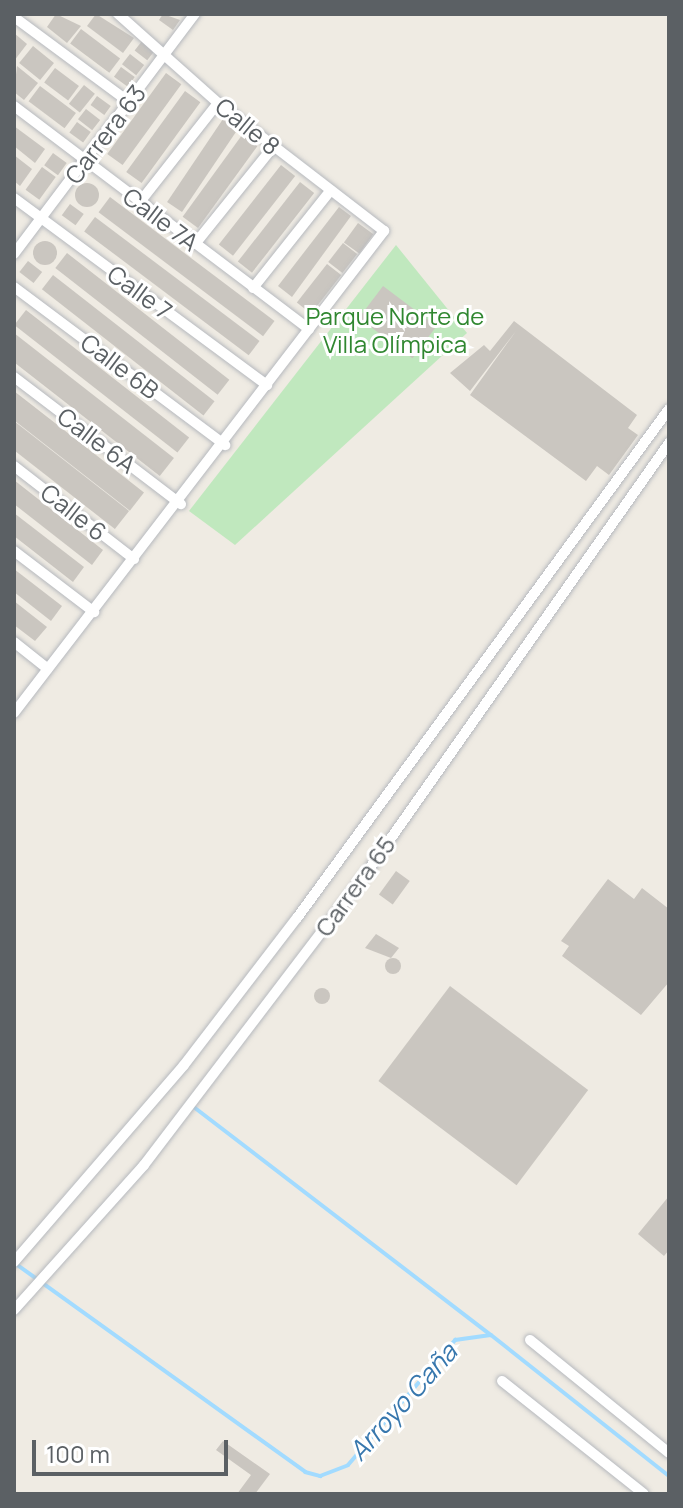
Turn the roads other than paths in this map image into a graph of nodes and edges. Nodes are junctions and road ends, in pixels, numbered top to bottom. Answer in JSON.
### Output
{"nodes":[{"id":1,"x":118,"y":14,"type":"edge"},
{"id":2,"x":195,"y":14,"type":"edge"},
{"id":3,"x":14,"y":17,"type":"edge"},
{"id":4,"x":164,"y":53,"type":"junction"},
{"id":5,"x":129,"y":102,"type":"junction"},
{"id":6,"x":218,"y":103,"type":"junction"},
{"id":7,"x":14,"y":106,"type":"edge"},
{"id":8,"x":273,"y":147,"type":"junction"},
{"id":9,"x":85,"y":160,"type":"junction"},
{"id":10,"x":331,"y":190,"type":"junction"},
{"id":11,"x":14,"y":198,"type":"edge"},
{"id":12,"x":140,"y":202,"type":"junction"},
{"id":13,"x":41,"y":219,"type":"junction"},
{"id":14,"x":195,"y":244,"type":"junction"},
{"id":15,"x":14,"y":254,"type":"edge"},
{"id":16,"x":14,"y":287,"type":"edge"},
{"id":17,"x":253,"y":288,"type":"junction"},
{"id":18,"x":309,"y":329,"type":"junction"},
{"id":19,"x":14,"y":377,"type":"edge"},
{"id":20,"x":267,"y":385,"type":"junction"},
{"id":21,"x":669,"y":409,"type":"edge"},
{"id":22,"x":669,"y":443,"type":"edge"},
{"id":23,"x":225,"y":445,"type":"junction"},
{"id":24,"x":14,"y":466,"type":"edge"},
{"id":25,"x":181,"y":504,"type":"junction"},
{"id":26,"x":14,"y":551,"type":"edge"},
{"id":27,"x":134,"y":559,"type":"junction"},
{"id":28,"x":94,"y":612,"type":"junction"},
{"id":29,"x":14,"y":642,"type":"edge"},
{"id":30,"x":48,"y":669,"type":"junction"},
{"id":31,"x":14,"y":713,"type":"edge"},
{"id":32,"x":14,"y":1262,"type":"edge"},
{"id":33,"x":14,"y":1310,"type":"edge"},
{"id":34,"x":530,"y":1340,"type":"dead end"},
{"id":35,"x":502,"y":1381,"type":"dead end"},
{"id":36,"x":669,"y":1453,"type":"edge"},
{"id":37,"x":644,"y":1494,"type":"edge"}],
"edges":[{"from":1,"to":4,"type":"street","name":"Calle 8"},
{"from":2,"to":4,"type":"street","name":"Carrera 63"},
{"from":3,"to":5,"type":"street"},
{"from":4,"to":5,"type":"street","name":"Carrera 63"},
{"from":4,"to":6,"type":"street","name":"Calle 8"},
{"from":5,"to":9,"type":"street","name":"Carrera 63"},
{"from":6,"to":8,"type":"street","name":"Calle 8"},
{"from":6,"to":12,"type":"street"},
{"from":7,"to":9,"type":"street","name":"Calle 7A"},
{"from":8,"to":10,"type":"street","name":"Calle 8"},
{"from":8,"to":14,"type":"street"},
{"from":9,"to":12,"type":"street","name":"Calle 7A"},
{"from":9,"to":13,"type":"street","name":"Carrera 63"},
{"from":10,"to":17,"type":"street"},
{"from":10,"to":18,"type":"street","name":"Calle 8"},
{"from":11,"to":13,"type":"street","name":"Calle 7"},
{"from":12,"to":14,"type":"street","name":"Calle 7A"},
{"from":13,"to":15,"type":"street","name":"Carrera 63"},
{"from":13,"to":20,"type":"street","name":"Calle 7"},
{"from":14,"to":17,"type":"street","name":"Calle 7A"},
{"from":16,"to":23,"type":"street","name":"Calle 6B"},
{"from":17,"to":18,"type":"street","name":"Calle 7A"},
{"from":18,"to":20,"type":"street"},
{"from":19,"to":25,"type":"street","name":"Calle 6A"},
{"from":20,"to":23,"type":"street"},
{"from":21,"to":32,"type":"street","name":"Carrera 65"},
{"from":22,"to":33,"type":"street","name":"Carrera 65"},
{"from":23,"to":25,"type":"street"},
{"from":24,"to":27,"type":"street","name":"Calle 6"},
{"from":25,"to":27,"type":"street"},
{"from":26,"to":28,"type":"street"},
{"from":27,"to":28,"type":"street"},
{"from":28,"to":30,"type":"street"},
{"from":29,"to":30,"type":"street"},
{"from":30,"to":31,"type":"street"},
{"from":34,"to":36,"type":"street"},
{"from":35,"to":37,"type":"street"}]}
